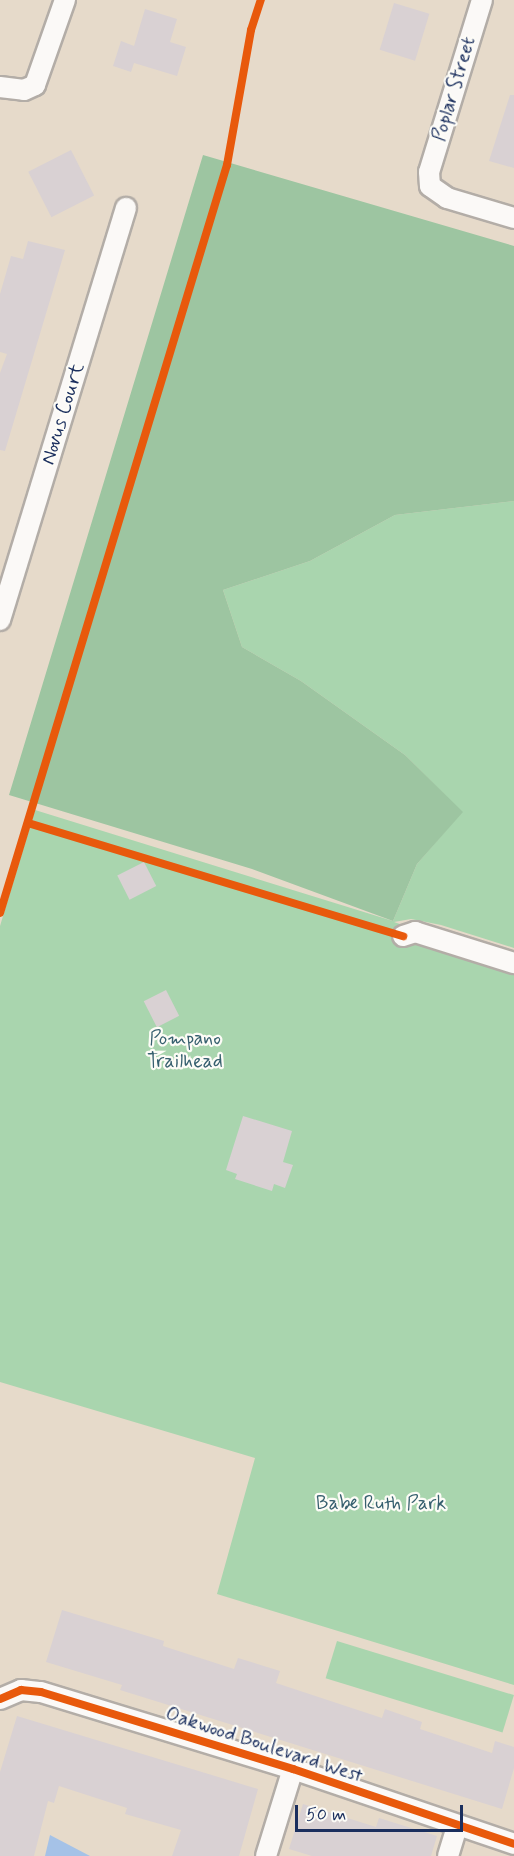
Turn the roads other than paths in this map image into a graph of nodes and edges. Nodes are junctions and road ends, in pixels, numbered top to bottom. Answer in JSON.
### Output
{"nodes":[{"id":1,"x":65,"y":0,"type":"edge"},
{"id":2,"x":482,"y":0,"type":"edge"},
{"id":3,"x":5,"y":88,"type":"edge"},
{"id":4,"x":126,"y":208,"type":"dead end"},
{"id":5,"x":514,"y":218,"type":"edge"},
{"id":6,"x":0,"y":620,"type":"edge"},
{"id":7,"x":403,"y":936,"type":"dead end"},
{"id":8,"x":514,"y":963,"type":"edge"},
{"id":9,"x":2,"y":1698,"type":"edge"},
{"id":10,"x":293,"y":1769,"type":"junction"},
{"id":11,"x":457,"y":1826,"type":"junction"},
{"id":12,"x":514,"y":1844,"type":"edge"},
{"id":13,"x":266,"y":1856,"type":"edge"},
{"id":14,"x":448,"y":1856,"type":"edge"}],
"edges":[{"from":1,"to":3,"type":"street"},
{"from":2,"to":5,"type":"street","name":"Poplar Street"},
{"from":4,"to":6,"type":"street","name":"Novus Court"},
{"from":7,"to":8,"type":"street"},
{"from":9,"to":10,"type":"street","name":"Oakwood Boulevard West"},
{"from":10,"to":11,"type":"street","name":"Oakwood Boulevard West"},
{"from":10,"to":13,"type":"street"},
{"from":11,"to":12,"type":"street","name":"Oakwood Boulevard West"},
{"from":11,"to":14,"type":"street"}]}
